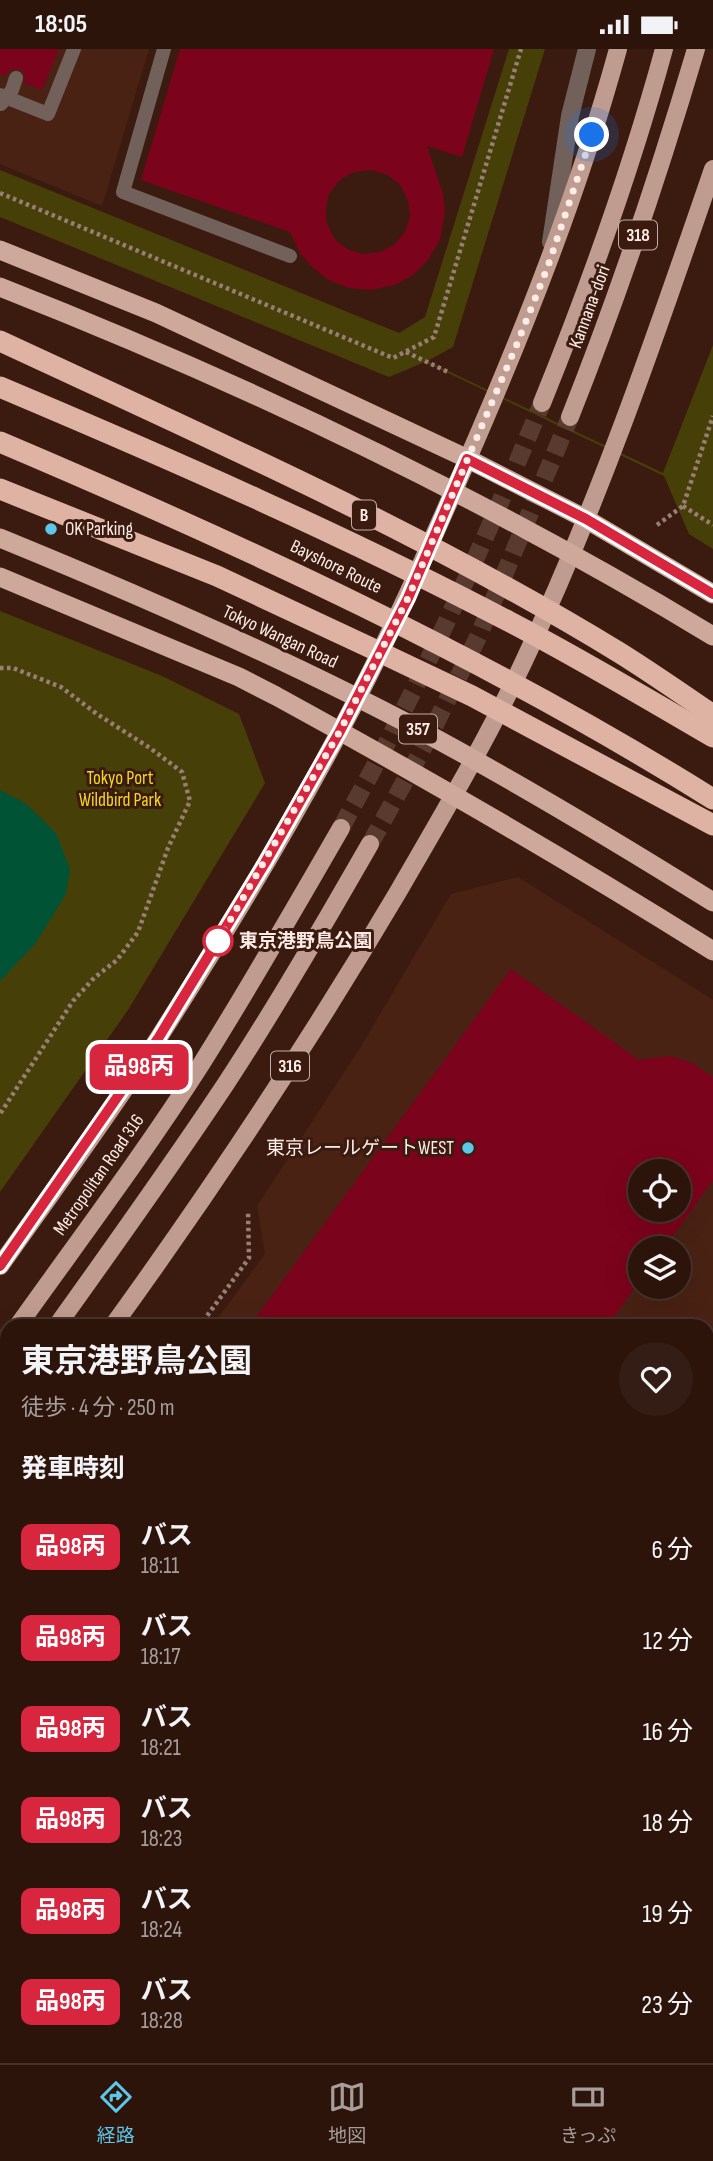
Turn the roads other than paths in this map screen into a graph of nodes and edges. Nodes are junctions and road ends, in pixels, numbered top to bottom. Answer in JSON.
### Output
{"nodes":[{"id":1,"x":74,"y":49,"type":"edge"},
{"id":2,"x":164,"y":49,"type":"edge"},
{"id":3,"x":587,"y":49,"type":"edge"},
{"id":4,"x":618,"y":49,"type":"edge"},
{"id":5,"x":664,"y":49,"type":"edge"},
{"id":6,"x":696,"y":49,"type":"edge"},
{"id":7,"x":16,"y":78,"type":"dead end"},
{"id":8,"x":0,"y":95,"type":"edge"},
{"id":9,"x":0,"y":105,"type":"edge"},
{"id":10,"x":713,"y":169,"type":"edge"},
{"id":11,"x":0,"y":250,"type":"edge"},
{"id":12,"x":290,"y":256,"type":"dead end"},
{"id":13,"x":548,"y":266,"type":"junction"},
{"id":14,"x":0,"y":287,"type":"edge"},
{"id":15,"x":0,"y":341,"type":"edge"},
{"id":16,"x":0,"y":387,"type":"edge"},
{"id":17,"x":542,"y":403,"type":"tunnel mouth"},
{"id":18,"x":570,"y":417,"type":"tunnel mouth"},
{"id":19,"x":0,"y":442,"type":"edge"},
{"id":20,"x":467,"y":459,"type":"junction"},
{"id":21,"x":0,"y":489,"type":"edge"},
{"id":22,"x":586,"y":519,"type":"junction"},
{"id":23,"x":0,"y":538,"type":"edge"},
{"id":24,"x":0,"y":577,"type":"edge"},
{"id":25,"x":713,"y":594,"type":"edge"},
{"id":26,"x":713,"y":636,"type":"edge"},
{"id":27,"x":713,"y":715,"type":"edge"},
{"id":28,"x":340,"y":731,"type":"junction"},
{"id":29,"x":713,"y":737,"type":"edge"},
{"id":30,"x":454,"y":796,"type":"junction"},
{"id":31,"x":713,"y":799,"type":"edge"},
{"id":32,"x":713,"y":825,"type":"edge"},
{"id":33,"x":341,"y":828,"type":"tunnel mouth"},
{"id":34,"x":370,"y":844,"type":"tunnel mouth"},
{"id":35,"x":713,"y":902,"type":"edge"},
{"id":36,"x":713,"y":951,"type":"edge"},
{"id":37,"x":0,"y":1266,"type":"edge"},
{"id":38,"x":23,"y":1319,"type":"edge"},
{"id":39,"x":62,"y":1319,"type":"edge"},
{"id":40,"x":118,"y":1319,"type":"edge"}],
"edges":[{"from":1,"to":8,"type":"lane"},
{"from":2,"to":12,"type":"lane"},
{"from":3,"to":13,"type":"street"},
{"from":4,"to":13,"type":"main road"},
{"from":5,"to":17,"type":"main road","name":"Kannana-dori","number":"318"},
{"from":6,"to":18,"type":"main road","name":"Kannana-dori","number":"318"},
{"from":7,"to":9,"type":"lane"},
{"from":10,"to":22,"type":"main road","number":"318"},
{"from":11,"to":20,"type":"highway"},
{"from":13,"to":20,"type":"main road"},
{"from":14,"to":26,"type":"highway"},
{"from":15,"to":27,"type":"highway","number":"B"},
{"from":16,"to":29,"type":"highway","name":"Bayshore Route","number":"B"},
{"from":19,"to":31,"type":"highway","name":"Bayshore Route"},
{"from":20,"to":22,"type":"highway"},
{"from":20,"to":28,"type":"main road"},
{"from":21,"to":32,"type":"highway"},
{"from":22,"to":25,"type":"highway"},
{"from":22,"to":30,"type":"main road","number":"316"},
{"from":23,"to":35,"type":"highway","name":"Tokyo Wangan Road","number":"357"},
{"from":24,"to":28,"type":"highway","number":"357"},
{"from":28,"to":30,"type":"highway","number":"357"},
{"from":28,"to":37,"type":"main road"},
{"from":30,"to":36,"type":"highway","number":"357"},
{"from":30,"to":40,"type":"main road","number":"316"},
{"from":33,"to":38,"type":"main road","name":"Metropolitan Road 316"},
{"from":34,"to":39,"type":"main road","number":"316"}]}
